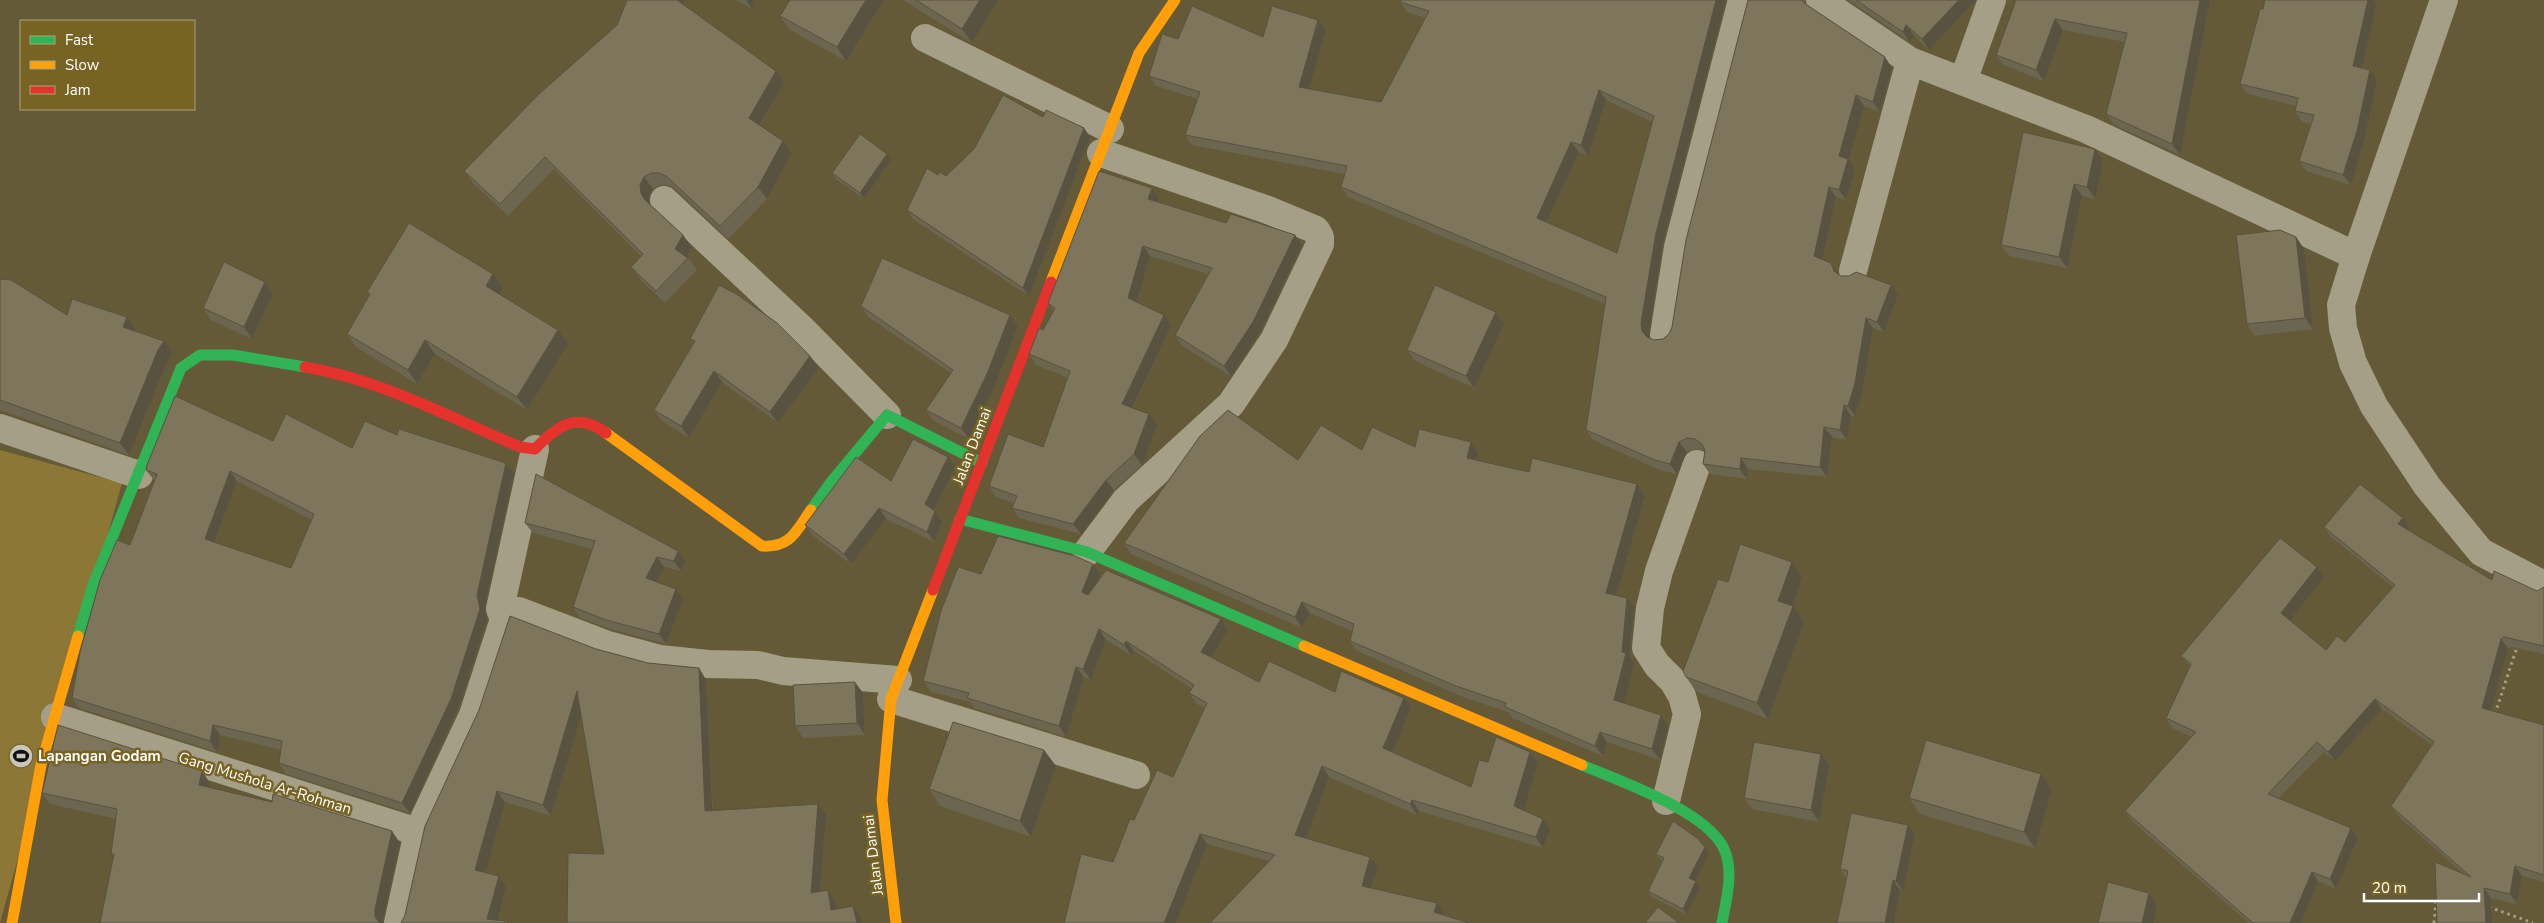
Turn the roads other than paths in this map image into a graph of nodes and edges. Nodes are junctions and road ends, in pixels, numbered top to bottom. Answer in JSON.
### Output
{"nodes":[{"id":1,"x":1175,"y":0,"type":"edge"},
{"id":2,"x":1742,"y":0,"type":"edge"},
{"id":3,"x":1820,"y":0,"type":"edge"},
{"id":4,"x":1992,"y":0,"type":"edge"},
{"id":5,"x":2444,"y":0,"type":"edge"},
{"id":6,"x":925,"y":38,"type":"dead end"},
{"id":7,"x":1910,"y":60,"type":"junction"},
{"id":8,"x":1963,"y":81,"type":"junction"},
{"id":9,"x":1105,"y":141,"type":"junction"},
{"id":10,"x":664,"y":200,"type":"dead end"},
{"id":11,"x":2356,"y":256,"type":"junction"},
{"id":12,"x":1853,"y":271,"type":"edge"},
{"id":13,"x":1664,"y":335,"type":"edge"},
{"id":14,"x":887,"y":415,"type":"junction"},
{"id":15,"x":0,"y":428,"type":"edge"},
{"id":16,"x":535,"y":449,"type":"junction"},
{"id":17,"x":982,"y":463,"type":"junction"},
{"id":18,"x":1697,"y":464,"type":"dead end"},
{"id":19,"x":139,"y":475,"type":"junction"},
{"id":20,"x":960,"y":519,"type":"junction"},
{"id":21,"x":1087,"y":552,"type":"junction"},
{"id":22,"x":2542,"y":582,"type":"edge"},
{"id":23,"x":504,"y":619,"type":"junction"},
{"id":24,"x":895,"y":690,"type":"junction"},
{"id":25,"x":55,"y":717,"type":"junction"},
{"id":26,"x":1136,"y":775,"type":"dead end"},
{"id":27,"x":1666,"y":801,"type":"junction"},
{"id":28,"x":418,"y":832,"type":"junction"},
{"id":29,"x":12,"y":923,"type":"edge"},
{"id":30,"x":398,"y":923,"type":"edge"},
{"id":31,"x":896,"y":923,"type":"edge"},
{"id":32,"x":1722,"y":923,"type":"edge"}],
"edges":[{"from":1,"to":9,"type":"street","name":"Jalan Damai"},
{"from":2,"to":13,"type":"street"},
{"from":3,"to":7,"type":"street"},
{"from":4,"to":8,"type":"street"},
{"from":5,"to":11,"type":"street"},
{"from":6,"to":9,"type":"street"},
{"from":7,"to":8,"type":"street"},
{"from":7,"to":12,"type":"street"},
{"from":8,"to":11,"type":"street"},
{"from":9,"to":17,"type":"street","name":"Jalan Damai"},
{"from":9,"to":21,"type":"street"},
{"from":10,"to":14,"type":"street"},
{"from":11,"to":22,"type":"street"},
{"from":14,"to":16,"type":"street"},
{"from":14,"to":17,"type":"street"},
{"from":15,"to":19,"type":"street"},
{"from":16,"to":19,"type":"street"},
{"from":16,"to":23,"type":"street"},
{"from":17,"to":20,"type":"street","name":"Jalan Damai"},
{"from":18,"to":27,"type":"street"},
{"from":19,"to":25,"type":"street"},
{"from":20,"to":21,"type":"street"},
{"from":20,"to":24,"type":"street","name":"Jalan Damai"},
{"from":21,"to":27,"type":"street"},
{"from":23,"to":24,"type":"street"},
{"from":23,"to":28,"type":"street"},
{"from":24,"to":26,"type":"street"},
{"from":24,"to":31,"type":"street","name":"Jalan Damai"},
{"from":25,"to":28,"type":"street","name":"Gang Mushola Ar-Rohman"},
{"from":25,"to":29,"type":"street"},
{"from":27,"to":32,"type":"street"},
{"from":28,"to":30,"type":"street"}]}
